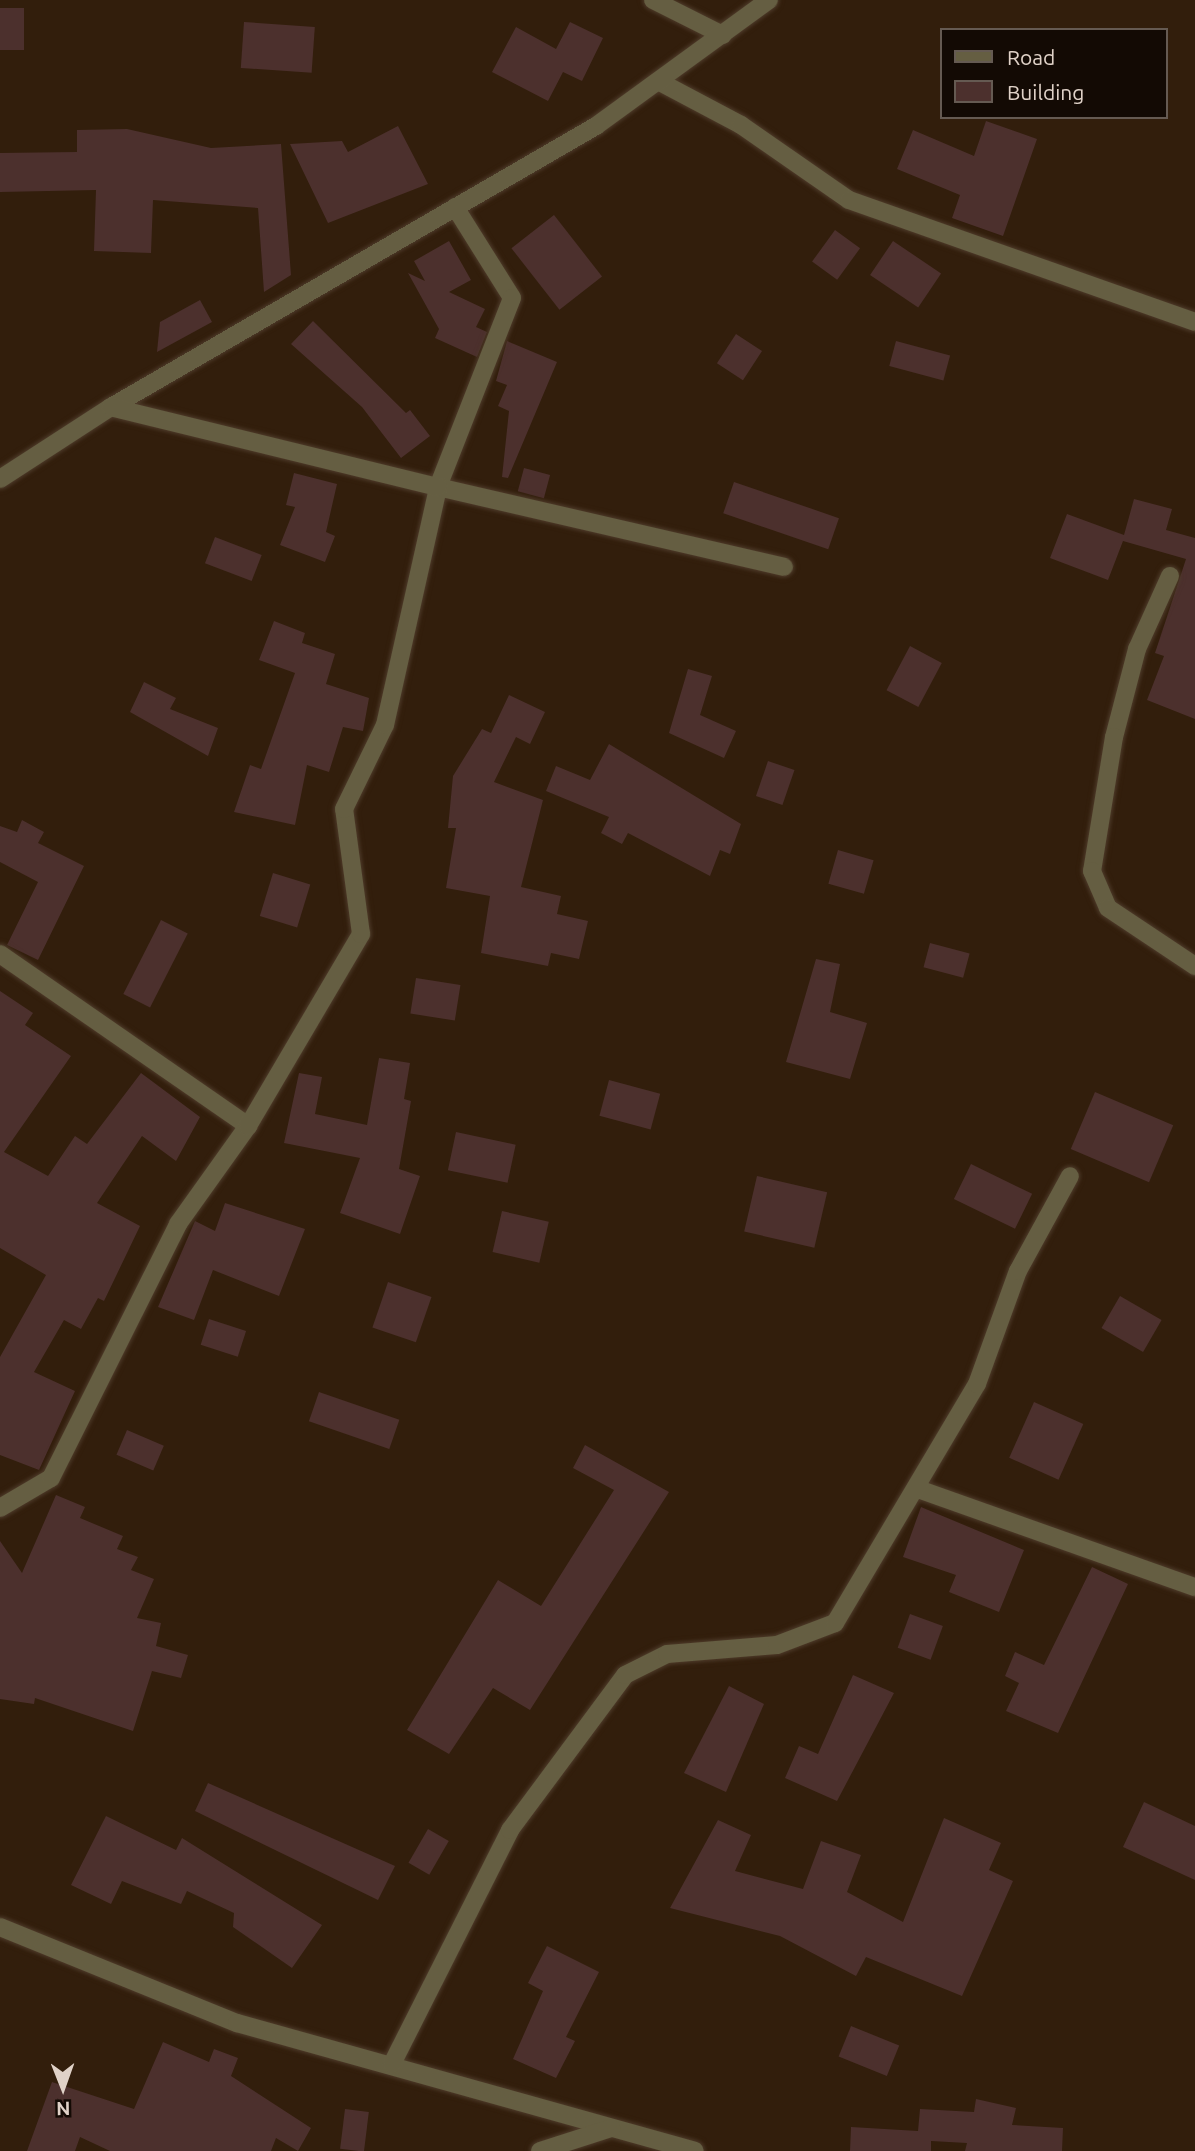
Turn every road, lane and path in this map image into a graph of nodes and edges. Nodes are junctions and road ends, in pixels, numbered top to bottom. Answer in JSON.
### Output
{"nodes":[{"id":1,"x":653,"y":0,"type":"edge"},
{"id":2,"x":769,"y":0,"type":"edge"},
{"id":3,"x":723,"y":35,"type":"junction"},
{"id":4,"x":658,"y":81,"type":"junction"},
{"id":5,"x":455,"y":207,"type":"junction"},
{"id":6,"x":1195,"y":322,"type":"edge"},
{"id":7,"x":111,"y":407,"type":"junction"},
{"id":8,"x":0,"y":479,"type":"edge"},
{"id":9,"x":438,"y":486,"type":"junction"},
{"id":10,"x":784,"y":567,"type":"dead end"},
{"id":11,"x":1170,"y":576,"type":"dead end"},
{"id":12,"x":0,"y":954,"type":"edge"},
{"id":13,"x":1195,"y":966,"type":"edge"},
{"id":14,"x":248,"y":1126,"type":"junction"},
{"id":15,"x":1070,"y":1176,"type":"dead end"},
{"id":16,"x":918,"y":1489,"type":"junction"},
{"id":17,"x":0,"y":1508,"type":"edge"},
{"id":18,"x":1195,"y":1587,"type":"edge"},
{"id":19,"x":0,"y":1927,"type":"edge"},
{"id":20,"x":392,"y":2064,"type":"junction"},
{"id":21,"x":611,"y":2128,"type":"junction"},
{"id":22,"x":540,"y":2151,"type":"edge"},
{"id":23,"x":694,"y":2151,"type":"edge"}],
"edges":[{"from":1,"to":3,"type":"street"},
{"from":2,"to":3,"type":"street"},
{"from":3,"to":4,"type":"street"},
{"from":4,"to":5,"type":"street"},
{"from":4,"to":6,"type":"street"},
{"from":5,"to":7,"type":"street"},
{"from":5,"to":9,"type":"street"},
{"from":7,"to":8,"type":"street"},
{"from":7,"to":9,"type":"street"},
{"from":9,"to":10,"type":"street"},
{"from":9,"to":14,"type":"street"},
{"from":11,"to":13,"type":"street"},
{"from":12,"to":14,"type":"street"},
{"from":14,"to":17,"type":"street"},
{"from":15,"to":16,"type":"street"},
{"from":16,"to":18,"type":"street"},
{"from":16,"to":20,"type":"street"},
{"from":19,"to":20,"type":"street"},
{"from":20,"to":21,"type":"street"},
{"from":21,"to":22,"type":"street"},
{"from":21,"to":23,"type":"street"}]}
